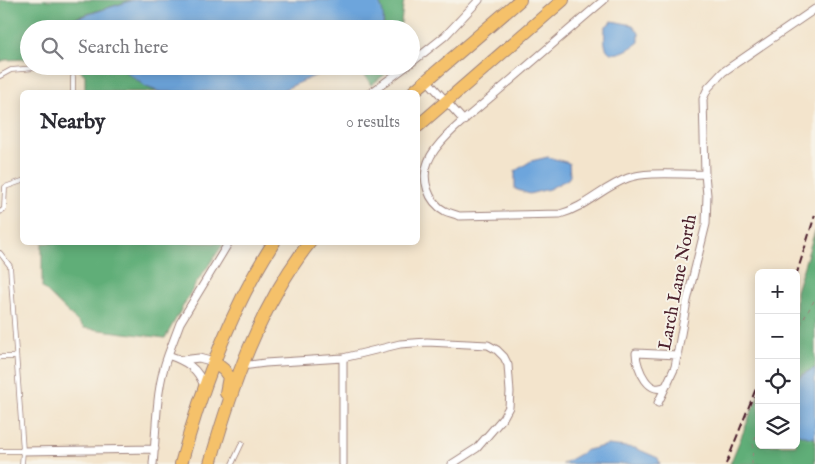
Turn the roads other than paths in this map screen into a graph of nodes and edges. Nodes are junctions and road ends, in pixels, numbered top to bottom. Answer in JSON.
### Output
{"nodes":[{"id":1,"x":479,"y":0,"type":"edge"},
{"id":2,"x":520,"y":0,"type":"edge"},
{"id":3,"x":563,"y":0,"type":"edge"},
{"id":4,"x":604,"y":0,"type":"edge"},
{"id":5,"x":815,"y":9,"type":"edge"},
{"id":6,"x":420,"y":56,"type":"edge"},
{"id":7,"x":20,"y":69,"type":"edge"},
{"id":8,"x":395,"y":75,"type":"edge"},
{"id":9,"x":0,"y":76,"type":"edge"},
{"id":10,"x":73,"y":77,"type":"dead end"},
{"id":11,"x":427,"y":80,"type":"junction"},
{"id":12,"x":73,"y":90,"type":"edge"},
{"id":13,"x":375,"y":90,"type":"edge"},
{"id":14,"x":415,"y":90,"type":"edge"},
{"id":15,"x":446,"y":102,"type":"junction"},
{"id":16,"x":464,"y":121,"type":"junction"},
{"id":17,"x":420,"y":124,"type":"edge"},
{"id":18,"x":705,"y":174,"type":"junction"},
{"id":19,"x":20,"y":182,"type":"edge"},
{"id":20,"x":0,"y":184,"type":"edge"},
{"id":21,"x":5,"y":187,"type":"junction"},
{"id":22,"x":0,"y":212,"type":"edge"},
{"id":23,"x":227,"y":245,"type":"edge"},
{"id":24,"x":272,"y":245,"type":"edge"},
{"id":25,"x":308,"y":245,"type":"edge"},
{"id":26,"x":0,"y":252,"type":"edge"},
{"id":27,"x":168,"y":355,"type":"junction"},
{"id":28,"x":678,"y":355,"type":"junction"},
{"id":29,"x":16,"y":356,"type":"junction"},
{"id":30,"x":0,"y":357,"type":"edge"},
{"id":31,"x":344,"y":358,"type":"junction"},
{"id":32,"x":182,"y":360,"type":"junction"},
{"id":33,"x":214,"y":362,"type":"junction"},
{"id":34,"x":242,"y":366,"type":"junction"},
{"id":35,"x":668,"y":384,"type":"junction"},
{"id":36,"x":204,"y":389,"type":"junction"},
{"id":37,"x":658,"y":403,"type":"dead end"},
{"id":38,"x":242,"y":443,"type":"dead end"},
{"id":39,"x":155,"y":449,"type":"junction"},
{"id":40,"x":0,"y":451,"type":"edge"},
{"id":41,"x":23,"y":451,"type":"junction"},
{"id":42,"x":22,"y":464,"type":"edge"},
{"id":43,"x":153,"y":464,"type":"edge"},
{"id":44,"x":181,"y":464,"type":"edge"},
{"id":45,"x":210,"y":464,"type":"edge"},
{"id":46,"x":232,"y":464,"type":"edge"},
{"id":47,"x":343,"y":464,"type":"edge"},
{"id":48,"x":452,"y":464,"type":"edge"}],
"edges":[{"from":1,"to":6,"type":"street"},
{"from":2,"to":11,"type":"highway"},
{"from":3,"to":15,"type":"highway"},
{"from":4,"to":16,"type":"street"},
{"from":5,"to":18,"type":"street","name":"Larch Lane North"},
{"from":7,"to":9,"type":"lane"},
{"from":8,"to":13,"type":"street"},
{"from":10,"to":12,"type":"lane"},
{"from":11,"to":14,"type":"highway"},
{"from":11,"to":15,"type":"street"},
{"from":15,"to":16,"type":"street"},
{"from":15,"to":17,"type":"highway"},
{"from":16,"to":18,"type":"street"},
{"from":18,"to":28,"type":"street","name":"Larch Lane North"},
{"from":19,"to":21,"type":"lane"},
{"from":20,"to":21,"type":"lane"},
{"from":21,"to":22,"type":"lane"},
{"from":23,"to":27,"type":"street"},
{"from":24,"to":33,"type":"highway"},
{"from":25,"to":34,"type":"highway"},
{"from":26,"to":29,"type":"lane"},
{"from":27,"to":32,"type":"street"},
{"from":27,"to":39,"type":"street"},
{"from":28,"to":35,"type":"street","name":"Larch Lane North"},
{"from":28,"to":35,"type":"street"},
{"from":29,"to":30,"type":"lane"},
{"from":29,"to":41,"type":"lane"},
{"from":31,"to":34,"type":"street"},
{"from":31,"to":47,"type":"street"},
{"from":31,"to":48,"type":"street"},
{"from":32,"to":33,"type":"street"},
{"from":32,"to":36,"type":"street"},
{"from":33,"to":36,"type":"highway"},
{"from":33,"to":45,"type":"highway"},
{"from":34,"to":45,"type":"highway"},
{"from":35,"to":37,"type":"street","name":"Larch Lane North"},
{"from":36,"to":44,"type":"highway"},
{"from":38,"to":46,"type":"lane"},
{"from":39,"to":41,"type":"street"},
{"from":39,"to":43,"type":"street"},
{"from":40,"to":41,"type":"lane"},
{"from":41,"to":42,"type":"lane"}]}
